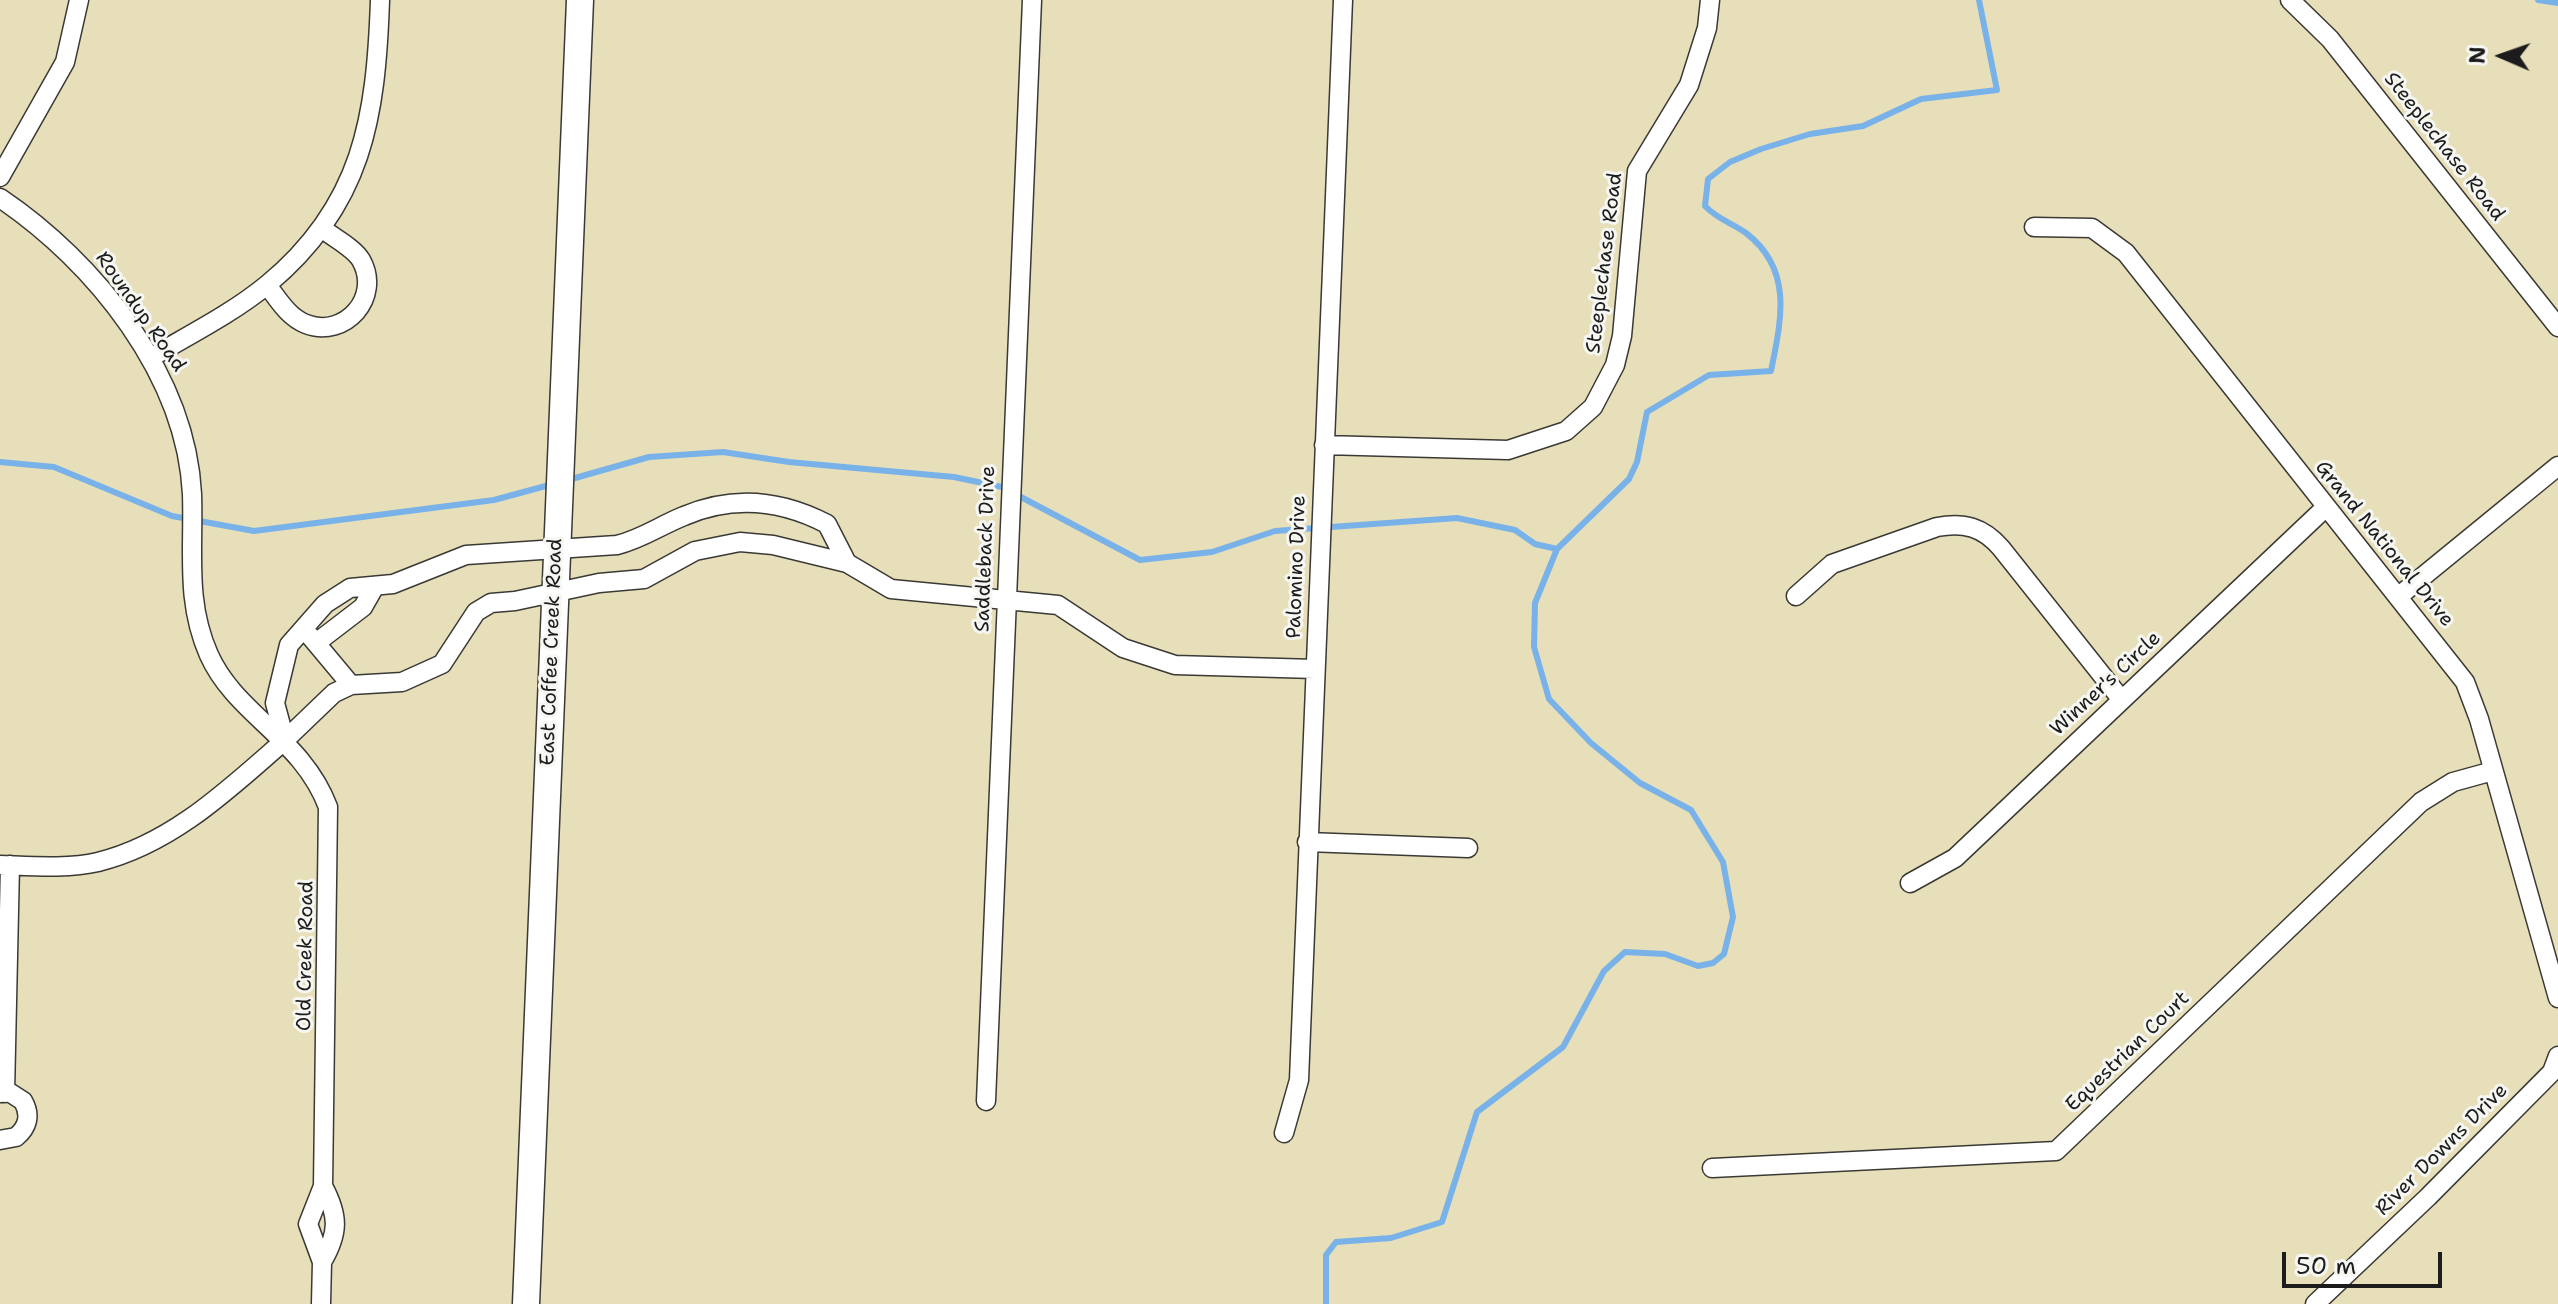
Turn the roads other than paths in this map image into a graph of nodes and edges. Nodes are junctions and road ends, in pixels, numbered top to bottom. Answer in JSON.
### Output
{"nodes":[{"id":1,"x":79,"y":0,"type":"edge"},
{"id":2,"x":380,"y":0,"type":"edge"},
{"id":3,"x":580,"y":0,"type":"edge"},
{"id":4,"x":1032,"y":0,"type":"edge"},
{"id":5,"x":1343,"y":0,"type":"edge"},
{"id":6,"x":1710,"y":0,"type":"edge"},
{"id":7,"x":2290,"y":0,"type":"edge"},
{"id":8,"x":0,"y":177,"type":"edge"},
{"id":9,"x":0,"y":198,"type":"edge"},
{"id":10,"x":2034,"y":227,"type":"dead end"},
{"id":11,"x":323,"y":229,"type":"junction"},
{"id":12,"x":267,"y":285,"type":"junction"},
{"id":13,"x":2558,"y":327,"type":"edge"},
{"id":14,"x":150,"y":358,"type":"junction"},
{"id":15,"x":1324,"y":445,"type":"junction"},
{"id":16,"x":2558,"y":466,"type":"edge"},
{"id":17,"x":2326,"y":507,"type":"junction"},
{"id":18,"x":556,"y":551,"type":"junction"},
{"id":19,"x":847,"y":563,"type":"junction"},
{"id":20,"x":375,"y":586,"type":"junction"},
{"id":21,"x":554,"y":594,"type":"junction"},
{"id":22,"x":1796,"y":596,"type":"dead end"},
{"id":23,"x":2399,"y":596,"type":"junction"},
{"id":24,"x":1005,"y":601,"type":"junction"},
{"id":25,"x":303,"y":628,"type":"junction"},
{"id":26,"x":316,"y":643,"type":"junction"},
{"id":27,"x":1315,"y":669,"type":"junction"},
{"id":28,"x":351,"y":685,"type":"junction"},
{"id":29,"x":2121,"y":699,"type":"junction"},
{"id":30,"x":285,"y":740,"type":"junction"},
{"id":31,"x":2493,"y":771,"type":"junction"},
{"id":32,"x":1307,"y":842,"type":"junction"},
{"id":33,"x":1468,"y":848,"type":"dead end"},
{"id":34,"x":5,"y":865,"type":"edge"},
{"id":35,"x":1910,"y":883,"type":"dead end"},
{"id":36,"x":2558,"y":998,"type":"edge"},
{"id":37,"x":2558,"y":1056,"type":"edge"},
{"id":38,"x":3,"y":1093,"type":"edge"},
{"id":39,"x":986,"y":1101,"type":"dead end"},
{"id":40,"x":1284,"y":1133,"type":"dead end"},
{"id":41,"x":0,"y":1140,"type":"edge"},
{"id":42,"x":1712,"y":1168,"type":"dead end"},
{"id":43,"x":323,"y":1186,"type":"junction"},
{"id":44,"x":322,"y":1262,"type":"junction"},
{"id":45,"x":321,"y":1304,"type":"edge"},
{"id":46,"x":526,"y":1304,"type":"edge"},
{"id":47,"x":2315,"y":1304,"type":"edge"}],
"edges":[{"from":1,"to":8,"type":"street"},
{"from":2,"to":11,"type":"street"},
{"from":3,"to":18,"type":"street","name":"East Coffee Creek Road"},
{"from":4,"to":24,"type":"street","name":"Saddleback Drive"},
{"from":5,"to":15,"type":"street","name":"Palomino Drive"},
{"from":6,"to":15,"type":"street","name":"Steeplechase Road"},
{"from":7,"to":13,"type":"street","name":"Steeplechase Road"},
{"from":9,"to":14,"type":"street","name":"Roundup Road"},
{"from":10,"to":17,"type":"street","name":"Grand National Drive"},
{"from":11,"to":12,"type":"street"},
{"from":11,"to":12,"type":"street"},
{"from":12,"to":14,"type":"street"},
{"from":14,"to":30,"type":"street","name":"Roundup Road"},
{"from":15,"to":27,"type":"street","name":"Palomino Drive"},
{"from":16,"to":23,"type":"street"},
{"from":17,"to":23,"type":"street","name":"Grand National Drive"},
{"from":17,"to":29,"type":"street","name":"Winner's Circle"},
{"from":18,"to":19,"type":"street"},
{"from":18,"to":20,"type":"street"},
{"from":18,"to":21,"type":"street","name":"East Coffee Creek Road"},
{"from":19,"to":21,"type":"street"},
{"from":19,"to":24,"type":"street"},
{"from":20,"to":25,"type":"street"},
{"from":20,"to":26,"type":"street"},
{"from":21,"to":28,"type":"street"},
{"from":21,"to":46,"type":"street","name":"East Coffee Creek Road"},
{"from":22,"to":29,"type":"street"},
{"from":23,"to":31,"type":"street","name":"Grand National Drive"},
{"from":24,"to":27,"type":"street"},
{"from":24,"to":39,"type":"street","name":"Saddleback Drive"},
{"from":25,"to":26,"type":"street"},
{"from":25,"to":30,"type":"street"},
{"from":26,"to":28,"type":"street"},
{"from":27,"to":32,"type":"street","name":"Palomino Drive"},
{"from":28,"to":30,"type":"street"},
{"from":29,"to":35,"type":"street","name":"Winner's Circle"},
{"from":30,"to":34,"type":"street"},
{"from":30,"to":43,"type":"street","name":"Old Creek Road"},
{"from":31,"to":36,"type":"street","name":"Grand National Drive"},
{"from":31,"to":42,"type":"street","name":"Equestrian Court"},
{"from":32,"to":33,"type":"street"},
{"from":32,"to":40,"type":"street","name":"Palomino Drive"},
{"from":34,"to":38,"type":"street"},
{"from":37,"to":47,"type":"street","name":"River Downs Drive"},
{"from":38,"to":41,"type":"street"},
{"from":43,"to":44,"type":"street","name":"Old Creek Road"},
{"from":43,"to":44,"type":"street","name":"Old Creek Road"},
{"from":44,"to":45,"type":"street","name":"Old Creek Road"}]}
